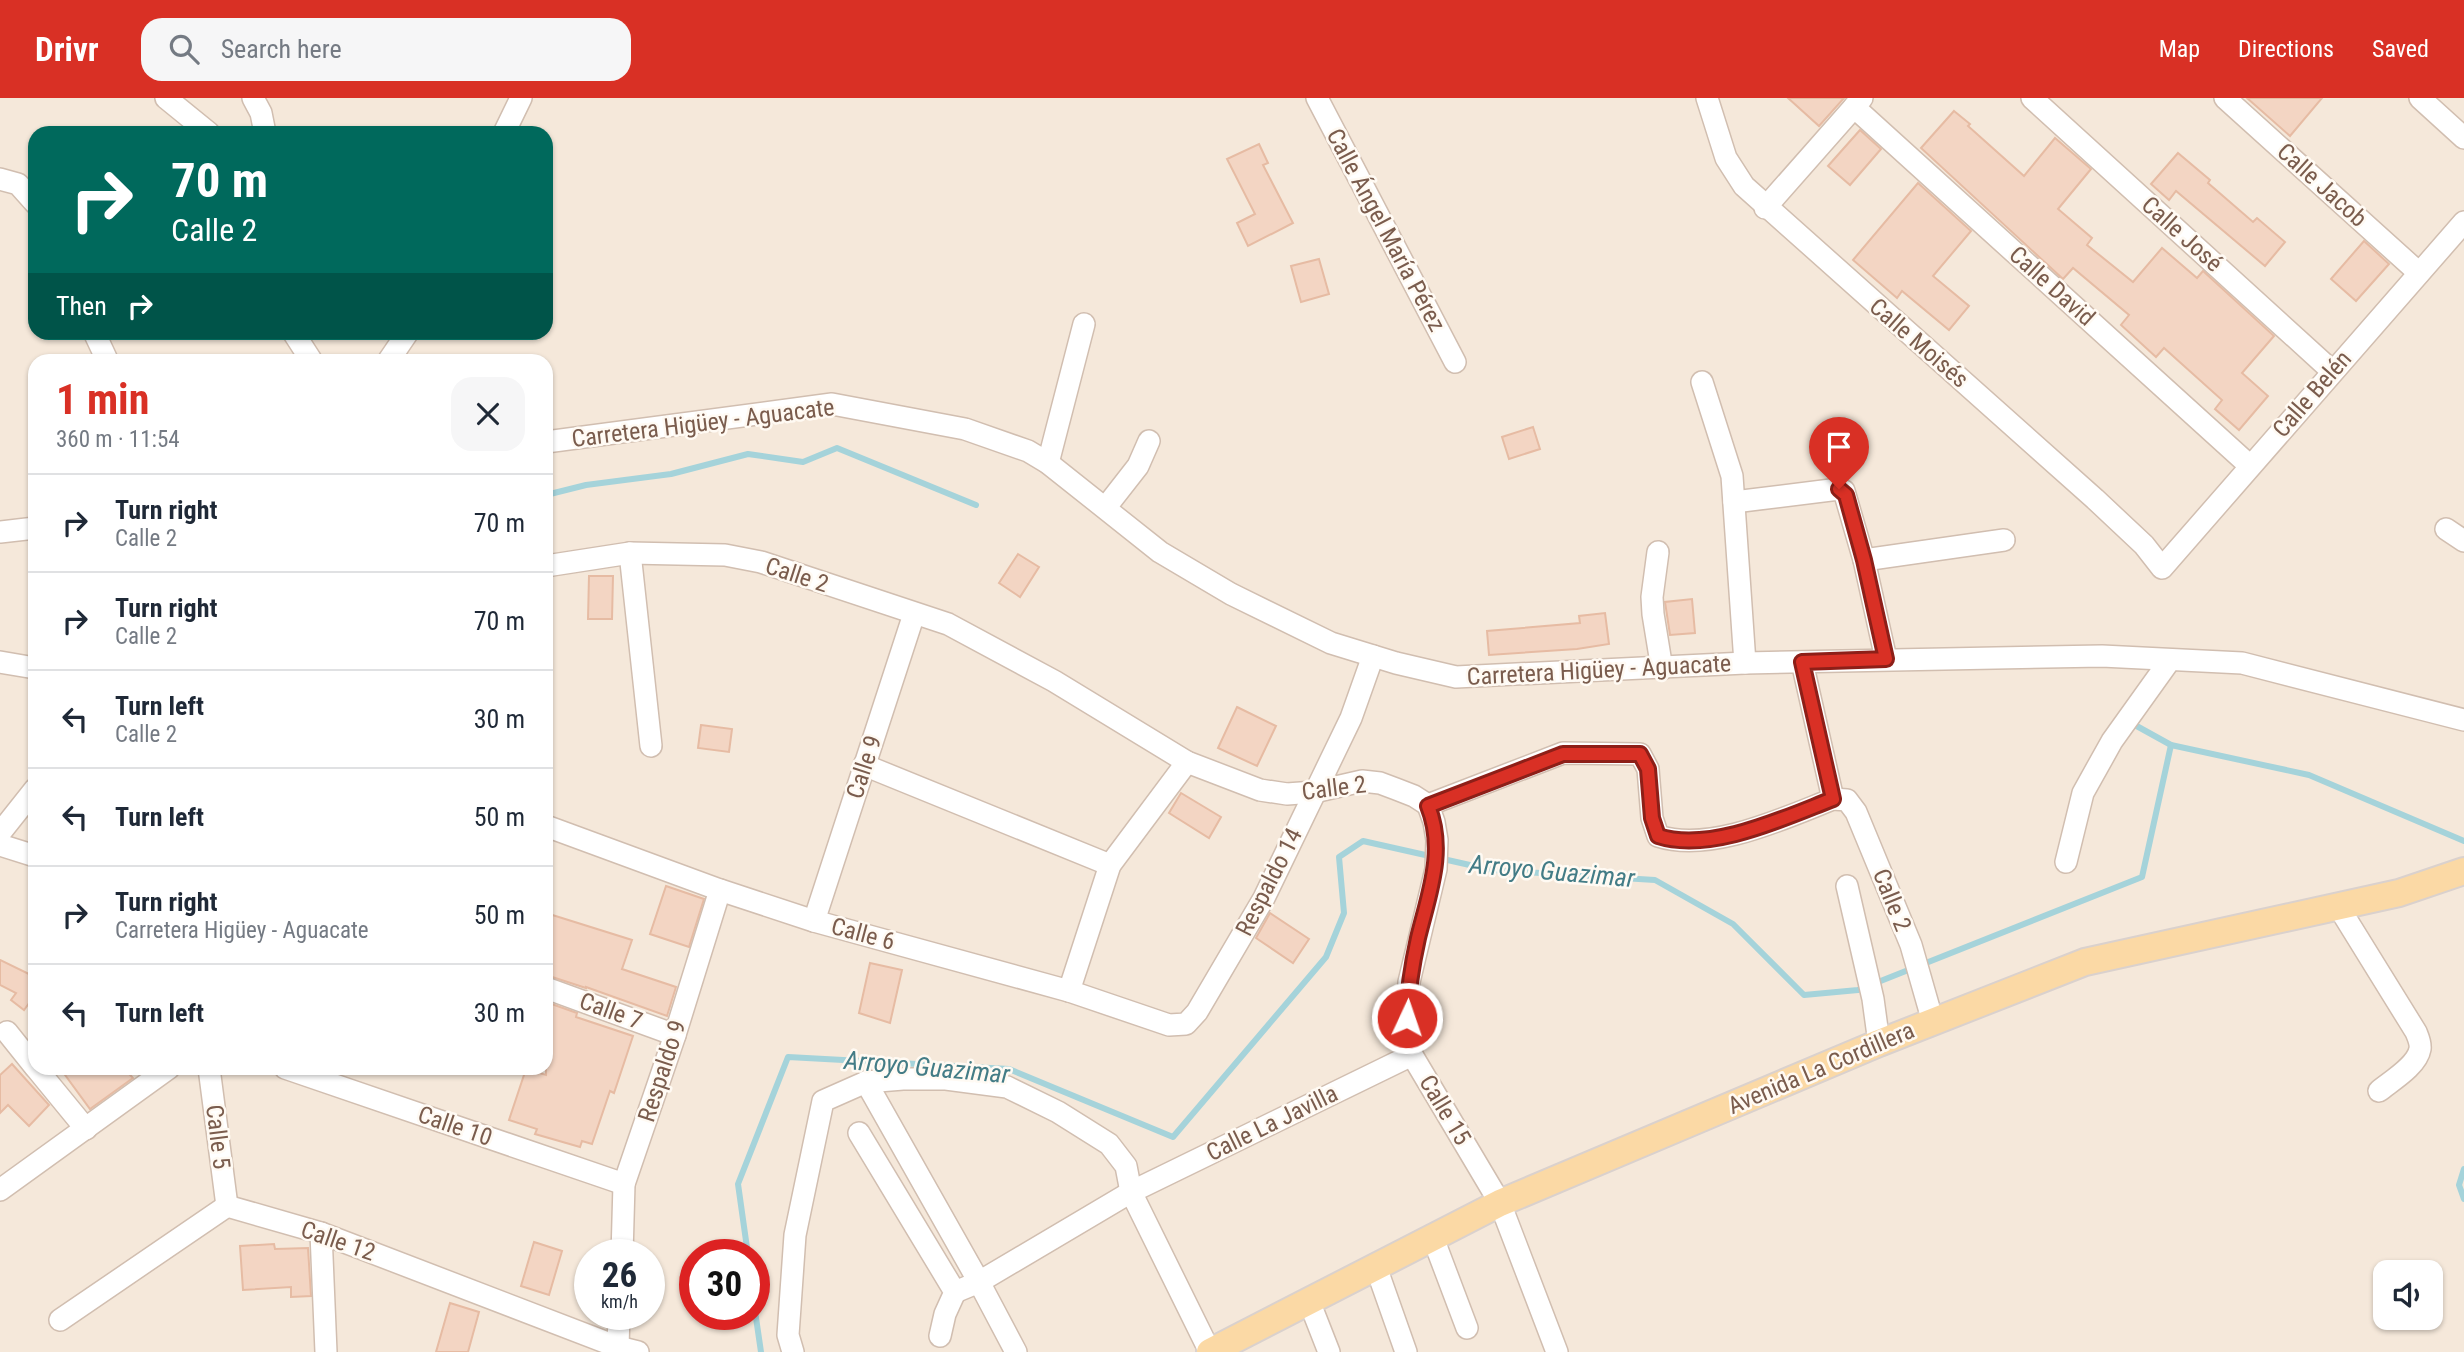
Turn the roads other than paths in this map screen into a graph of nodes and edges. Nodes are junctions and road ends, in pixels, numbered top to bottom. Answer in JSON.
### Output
{"nodes":[{"id":1,"x":166,"y":98,"type":"edge"},
{"id":2,"x":253,"y":98,"type":"edge"},
{"id":3,"x":520,"y":98,"type":"edge"},
{"id":4,"x":1317,"y":98,"type":"edge"},
{"id":5,"x":1707,"y":98,"type":"edge"},
{"id":6,"x":2032,"y":98,"type":"edge"},
{"id":7,"x":2225,"y":98,"type":"edge"},
{"id":8,"x":2420,"y":98,"type":"edge"},
{"id":9,"x":1858,"y":102,"type":"edge"},
{"id":10,"x":200,"y":126,"type":"edge"},
{"id":11,"x":264,"y":126,"type":"edge"},
{"id":12,"x":507,"y":126,"type":"edge"},
{"id":13,"x":2464,"y":138,"type":"edge"},
{"id":14,"x":0,"y":179,"type":"edge"},
{"id":15,"x":28,"y":195,"type":"edge"},
{"id":16,"x":1765,"y":208,"type":"junction"},
{"id":17,"x":2464,"y":222,"type":"edge"},
{"id":18,"x":2419,"y":273,"type":"junction"},
{"id":19,"x":1084,"y":324,"type":"dead end"},
{"id":20,"x":1455,"y":362,"type":"dead end"},
{"id":21,"x":2332,"y":371,"type":"junction"},
{"id":22,"x":1702,"y":382,"type":"dead end"},
{"id":23,"x":553,"y":441,"type":"edge"},
{"id":24,"x":1149,"y":441,"type":"dead end"},
{"id":25,"x":1048,"y":463,"type":"junction"},
{"id":26,"x":2249,"y":466,"type":"junction"},
{"id":27,"x":1734,"y":502,"type":"junction"},
{"id":28,"x":1106,"y":507,"type":"junction"},
{"id":29,"x":28,"y":529,"type":"edge"},
{"id":30,"x":2446,"y":529,"type":"dead end"},
{"id":31,"x":0,"y":532,"type":"edge"},
{"id":32,"x":2004,"y":540,"type":"dead end"},
{"id":33,"x":2464,"y":541,"type":"edge"},
{"id":34,"x":1658,"y":552,"type":"dead end"},
{"id":35,"x":630,"y":553,"type":"junction"},
{"id":36,"x":1864,"y":560,"type":"junction"},
{"id":37,"x":553,"y":565,"type":"edge"},
{"id":38,"x":2162,"y":568,"type":"joint"},
{"id":39,"x":914,"y":614,"type":"junction"},
{"id":40,"x":1373,"y":656,"type":"junction"},
{"id":41,"x":1886,"y":659,"type":"junction"},
{"id":42,"x":2171,"y":660,"type":"junction"},
{"id":43,"x":0,"y":662,"type":"edge"},
{"id":44,"x":1802,"y":662,"type":"junction"},
{"id":45,"x":1745,"y":663,"type":"junction"},
{"id":46,"x":28,"y":667,"type":"edge"},
{"id":47,"x":1662,"y":669,"type":"junction"},
{"id":48,"x":2464,"y":720,"type":"edge"},
{"id":49,"x":651,"y":746,"type":"dead end"},
{"id":50,"x":1187,"y":762,"type":"junction"},
{"id":51,"x":864,"y":765,"type":"junction"},
{"id":52,"x":1314,"y":792,"type":"junction"},
{"id":53,"x":28,"y":798,"type":"edge"},
{"id":54,"x":1833,"y":799,"type":"junction"},
{"id":55,"x":1428,"y":806,"type":"junction"},
{"id":56,"x":553,"y":829,"type":"edge"},
{"id":57,"x":0,"y":833,"type":"edge"},
{"id":58,"x":0,"y":845,"type":"edge"},
{"id":59,"x":28,"y":854,"type":"edge"},
{"id":60,"x":2066,"y":862,"type":"dead end"},
{"id":61,"x":1110,"y":865,"type":"junction"},
{"id":62,"x":2464,"y":871,"type":"edge"},
{"id":63,"x":1847,"y":886,"type":"dead end"},
{"id":64,"x":720,"y":890,"type":"junction"},
{"id":65,"x":2337,"y":906,"type":"junction"},
{"id":66,"x":814,"y":921,"type":"junction"},
{"id":67,"x":1069,"y":990,"type":"junction"},
{"id":68,"x":553,"y":991,"type":"edge"},
{"id":69,"x":1933,"y":1022,"type":"junction"},
{"id":70,"x":1186,"y":1024,"type":"joint"},
{"id":71,"x":7,"y":1032,"type":"dead end"},
{"id":72,"x":675,"y":1035,"type":"junction"},
{"id":73,"x":1880,"y":1043,"type":"junction"},
{"id":74,"x":1412,"y":1055,"type":"junction"},
{"id":75,"x":28,"y":1058,"type":"edge"},
{"id":76,"x":42,"y":1075,"type":"edge"},
{"id":77,"x":159,"y":1075,"type":"edge"},
{"id":78,"x":210,"y":1075,"type":"edge"},
{"id":79,"x":305,"y":1075,"type":"edge"},
{"id":80,"x":866,"y":1082,"type":"junction"},
{"id":81,"x":2379,"y":1091,"type":"dead end"},
{"id":82,"x":86,"y":1129,"type":"junction"},
{"id":83,"x":859,"y":1133,"type":"dead end"},
{"id":84,"x":624,"y":1184,"type":"junction"},
{"id":85,"x":0,"y":1190,"type":"edge"},
{"id":86,"x":1131,"y":1192,"type":"junction"},
{"id":87,"x":1500,"y":1203,"type":"junction"},
{"id":88,"x":227,"y":1206,"type":"junction"},
{"id":89,"x":321,"y":1233,"type":"junction"},
{"id":90,"x":1433,"y":1238,"type":"junction"},
{"id":91,"x":622,"y":1239,"type":"edge"},
{"id":92,"x":1376,"y":1267,"type":"junction"},
{"id":93,"x":979,"y":1282,"type":"junction"},
{"id":94,"x":955,"y":1293,"type":"junction"},
{"id":95,"x":1309,"y":1301,"type":"junction"},
{"id":96,"x":60,"y":1320,"type":"dead end"},
{"id":97,"x":1467,"y":1328,"type":"dead end"},
{"id":98,"x":623,"y":1330,"type":"edge"},
{"id":99,"x":940,"y":1336,"type":"dead end"},
{"id":100,"x":628,"y":1349,"type":"edge"},
{"id":101,"x":326,"y":1352,"type":"edge"},
{"id":102,"x":793,"y":1352,"type":"edge"},
{"id":103,"x":1016,"y":1352,"type":"edge"},
{"id":104,"x":1210,"y":1352,"type":"edge"},
{"id":105,"x":1329,"y":1352,"type":"edge"},
{"id":106,"x":1406,"y":1352,"type":"edge"},
{"id":107,"x":1557,"y":1352,"type":"edge"}],
"edges":[{"from":1,"to":10,"type":"street"},
{"from":2,"to":11,"type":"street"},
{"from":3,"to":12,"type":"street"},
{"from":4,"to":20,"type":"street","name":"Calle Ángel María Pérez"},
{"from":5,"to":16,"type":"street","name":"Calle Moisés"},
{"from":6,"to":21,"type":"street","name":"Calle José"},
{"from":7,"to":18,"type":"street","name":"Calle Jacob"},
{"from":8,"to":13,"type":"street"},
{"from":9,"to":16,"type":"street"},
{"from":9,"to":26,"type":"street","name":"Calle David"},
{"from":14,"to":15,"type":"street"},
{"from":16,"to":38,"type":"street","name":"Calle Moisés"},
{"from":17,"to":18,"type":"street","name":"Calle Belén"},
{"from":18,"to":21,"type":"street","name":"Calle Belén"},
{"from":19,"to":25,"type":"street"},
{"from":21,"to":26,"type":"street","name":"Calle Belén"},
{"from":22,"to":27,"type":"street"},
{"from":23,"to":25,"type":"street","name":"Carretera Higüey - Aguacate"},
{"from":24,"to":28,"type":"street"},
{"from":25,"to":28,"type":"street","name":"Carretera Higüey - Aguacate"},
{"from":26,"to":38,"type":"street","name":"Calle Belén"},
{"from":27,"to":36,"type":"street"},
{"from":27,"to":45,"type":"street"},
{"from":28,"to":40,"type":"street","name":"Carretera Higüey - Aguacate"},
{"from":29,"to":31,"type":"street"},
{"from":30,"to":33,"type":"street"},
{"from":32,"to":36,"type":"street"},
{"from":34,"to":47,"type":"street"},
{"from":35,"to":37,"type":"street","name":"Calle 2"},
{"from":35,"to":39,"type":"street","name":"Calle 2"},
{"from":35,"to":49,"type":"street"},
{"from":36,"to":41,"type":"street"},
{"from":39,"to":50,"type":"street","name":"Calle 2"},
{"from":39,"to":51,"type":"street","name":"Calle 9"},
{"from":40,"to":47,"type":"street","name":"Carretera Higüey - Aguacate"},
{"from":40,"to":52,"type":"street","name":"Respaldo 14"},
{"from":41,"to":42,"type":"street","name":"Carretera Higüey - Aguacate"},
{"from":41,"to":44,"type":"street","name":"Carretera Higüey - Aguacate"},
{"from":42,"to":48,"type":"street","name":"Carretera Higüey - Aguacate"},
{"from":42,"to":60,"type":"street"},
{"from":43,"to":46,"type":"street"},
{"from":44,"to":45,"type":"street","name":"Carretera Higüey - Aguacate"},
{"from":44,"to":54,"type":"street"},
{"from":45,"to":47,"type":"street","name":"Carretera Higüey - Aguacate"},
{"from":50,"to":52,"type":"street","name":"Calle 2"},
{"from":50,"to":61,"type":"street"},
{"from":51,"to":61,"type":"street"},
{"from":51,"to":66,"type":"street","name":"Calle 9"},
{"from":52,"to":55,"type":"street","name":"Calle 2"},
{"from":52,"to":70,"type":"street","name":"Respaldo 14"},
{"from":53,"to":57,"type":"street"},
{"from":54,"to":55,"type":"street"},
{"from":54,"to":69,"type":"street","name":"Calle 2"},
{"from":55,"to":74,"type":"street","name":"Calle 15"},
{"from":56,"to":64,"type":"street","name":"Calle 6"},
{"from":58,"to":59,"type":"street"},
{"from":61,"to":67,"type":"street"},
{"from":62,"to":65,"type":"main road","name":"Avenida La Cordillera"},
{"from":63,"to":73,"type":"street"},
{"from":64,"to":66,"type":"street","name":"Calle 6"},
{"from":64,"to":72,"type":"street","name":"Respaldo 9"},
{"from":65,"to":69,"type":"main road","name":"Avenida La Cordillera"},
{"from":65,"to":81,"type":"street"},
{"from":66,"to":67,"type":"street","name":"Calle 6"},
{"from":67,"to":70,"type":"street","name":"Calle 6"},
{"from":68,"to":72,"type":"street","name":"Calle 7"},
{"from":69,"to":73,"type":"main road","name":"Avenida La Cordillera"},
{"from":71,"to":75,"type":"street"},
{"from":72,"to":84,"type":"street","name":"Respaldo 9"},
{"from":73,"to":87,"type":"main road","name":"Avenida La Cordillera"},
{"from":74,"to":86,"type":"street","name":"Calle La Javilla"},
{"from":74,"to":87,"type":"street","name":"Calle 15"},
{"from":76,"to":82,"type":"street"},
{"from":77,"to":82,"type":"street"},
{"from":78,"to":88,"type":"street","name":"Calle 5"},
{"from":79,"to":84,"type":"street","name":"Calle 10"},
{"from":80,"to":86,"type":"street"},
{"from":80,"to":93,"type":"street"},
{"from":80,"to":102,"type":"street"},
{"from":82,"to":85,"type":"street"},
{"from":83,"to":94,"type":"street"},
{"from":84,"to":91,"type":"street","name":"Respaldo 9"},
{"from":86,"to":93,"type":"street","name":"Calle La Javilla"},
{"from":86,"to":104,"type":"street"},
{"from":87,"to":90,"type":"main road","name":"Avenida La Cordillera"},
{"from":87,"to":107,"type":"street","name":"Calle 15"},
{"from":88,"to":89,"type":"street","name":"Calle 12"},
{"from":88,"to":96,"type":"street"},
{"from":89,"to":100,"type":"street","name":"Calle 12"},
{"from":89,"to":101,"type":"street"},
{"from":90,"to":92,"type":"main road","name":"Avenida La Cordillera"},
{"from":90,"to":97,"type":"street"},
{"from":92,"to":95,"type":"main road","name":"Avenida La Cordillera"},
{"from":92,"to":106,"type":"street"},
{"from":93,"to":94,"type":"street","name":"Calle La Javilla"},
{"from":93,"to":103,"type":"street"},
{"from":94,"to":99,"type":"street"},
{"from":95,"to":104,"type":"main road","name":"Avenida La Cordillera"},
{"from":95,"to":105,"type":"street"},
{"from":98,"to":100,"type":"street"}]}
